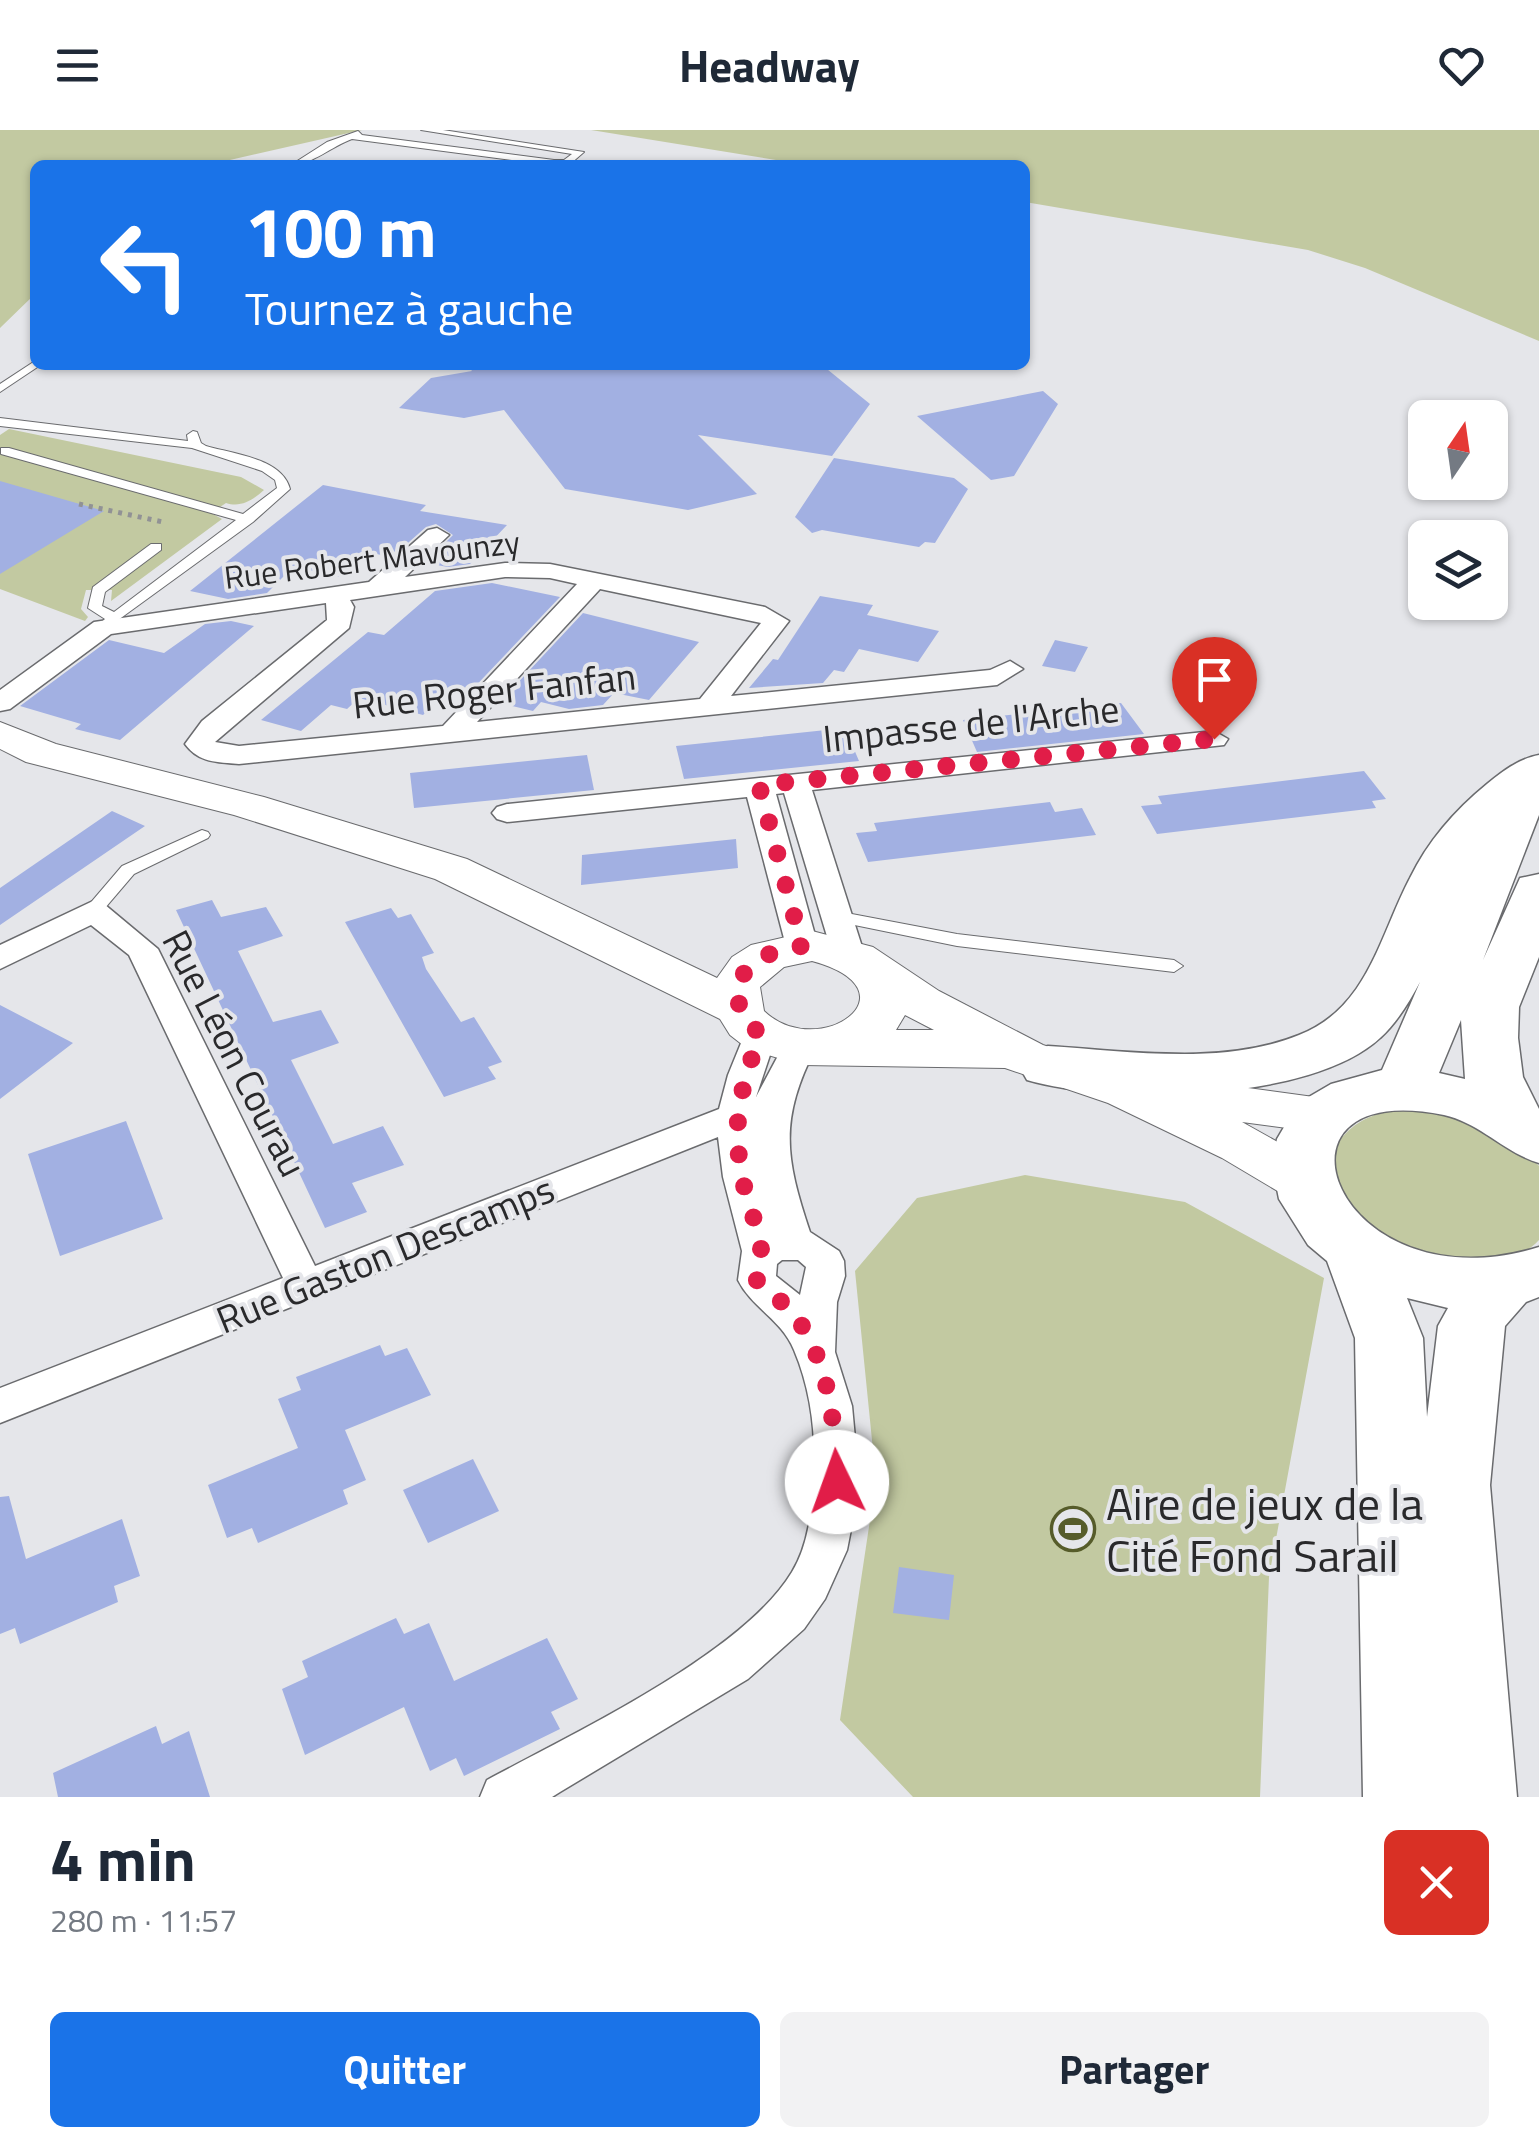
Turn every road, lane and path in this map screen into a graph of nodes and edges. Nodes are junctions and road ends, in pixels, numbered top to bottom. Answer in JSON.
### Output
{"nodes":[{"id":1,"x":383,"y":130,"type":"edge"},
{"id":2,"x":425,"y":130,"type":"edge"},
{"id":3,"x":347,"y":136,"type":"junction"},
{"id":4,"x":305,"y":160,"type":"edge"},
{"id":5,"x":531,"y":160,"type":"edge"},
{"id":6,"x":570,"y":160,"type":"edge"},
{"id":7,"x":30,"y":368,"type":"edge"},
{"id":8,"x":0,"y":390,"type":"edge"},
{"id":9,"x":0,"y":422,"type":"edge"},
{"id":10,"x":5,"y":450,"type":"dead end"},
{"id":11,"x":248,"y":519,"type":"junction"},
{"id":12,"x":437,"y":535,"type":"dead end"},
{"id":13,"x":156,"y":547,"type":"dead end"},
{"id":14,"x":594,"y":581,"type":"junction"},
{"id":15,"x":376,"y":589,"type":"junction"},
{"id":16,"x":336,"y":596,"type":"junction"},
{"id":17,"x":109,"y":622,"type":"junction"},
{"id":18,"x":1010,"y":669,"type":"dead end"},
{"id":19,"x":27,"y":680,"type":"junction"},
{"id":20,"x":0,"y":689,"type":"edge"},
{"id":21,"x":0,"y":702,"type":"edge"},
{"id":22,"x":709,"y":706,"type":"junction"},
{"id":23,"x":452,"y":732,"type":"junction"},
{"id":24,"x":0,"y":734,"type":"edge"},
{"id":25,"x":1214,"y":739,"type":"dead end"},
{"id":26,"x":20,"y":754,"type":"edge"},
{"id":27,"x":1538,"y":768,"type":"edge"},
{"id":28,"x":795,"y":781,"type":"junction"},
{"id":29,"x":759,"y":785,"type":"junction"},
{"id":30,"x":507,"y":814,"type":"dead end"},
{"id":31,"x":202,"y":835,"type":"dead end"},
{"id":32,"x":1539,"y":890,"type":"edge"},
{"id":33,"x":93,"y":911,"type":"junction"},
{"id":34,"x":785,"y":936,"type":"junction"},
{"id":35,"x":849,"y":937,"type":"junction"},
{"id":36,"x":589,"y":939,"type":"junction"},
{"id":37,"x":0,"y":958,"type":"edge"},
{"id":38,"x":1174,"y":966,"type":"dead end"},
{"id":39,"x":781,"y":1034,"type":"junction"},
{"id":40,"x":1036,"y":1062,"type":"junction"},
{"id":41,"x":1126,"y":1090,"type":"junction"},
{"id":42,"x":1402,"y":1090,"type":"junction"},
{"id":43,"x":754,"y":1110,"type":"junction"},
{"id":44,"x":1325,"y":1114,"type":"junction"},
{"id":45,"x":1525,"y":1130,"type":"edge"},
{"id":46,"x":1305,"y":1182,"type":"junction"},
{"id":47,"x":1354,"y":1247,"type":"junction"},
{"id":48,"x":778,"y":1248,"type":"junction"},
{"id":49,"x":1521,"y":1278,"type":"edge"},
{"id":50,"x":824,"y":1283,"type":"junction"},
{"id":51,"x":306,"y":1286,"type":"junction"},
{"id":52,"x":776,"y":1296,"type":"junction"},
{"id":53,"x":816,"y":1350,"type":"junction"},
{"id":54,"x":0,"y":1406,"type":"edge"},
{"id":55,"x":551,"y":1786,"type":"edge"},
{"id":56,"x":504,"y":1797,"type":"edge"},
{"id":57,"x":1404,"y":1797,"type":"edge"},
{"id":58,"x":1476,"y":1797,"type":"edge"}],
"edges":[{"from":1,"to":3,"type":"lane"},
{"from":2,"to":6,"type":"lane"},
{"from":3,"to":4,"type":"lane"},
{"from":3,"to":5,"type":"lane"},
{"from":7,"to":8,"type":"lane"},
{"from":9,"to":11,"type":"lane"},
{"from":10,"to":11,"type":"lane"},
{"from":11,"to":17,"type":"lane"},
{"from":12,"to":15,"type":"street"},
{"from":13,"to":17,"type":"lane"},
{"from":14,"to":15,"type":"street","name":"Rue Robert Mavounzy"},
{"from":14,"to":22,"type":"street","name":"Rue Robert Mavounzy"},
{"from":14,"to":23,"type":"street"},
{"from":15,"to":16,"type":"street","name":"Rue Robert Mavounzy"},
{"from":16,"to":17,"type":"street","name":"Rue Robert Mavounzy"},
{"from":16,"to":23,"type":"street","name":"Rue Roger Fanfan"},
{"from":17,"to":19,"type":"street"},
{"from":18,"to":22,"type":"street","name":"Rue Roger Fanfan"},
{"from":19,"to":20,"type":"street"},
{"from":19,"to":21,"type":"street"},
{"from":22,"to":23,"type":"street","name":"Rue Roger Fanfan"},
{"from":24,"to":26,"type":"main road"},
{"from":25,"to":28,"type":"street","name":"Impasse de l'Arche"},
{"from":26,"to":36,"type":"main road"},
{"from":27,"to":40,"type":"highway"},
{"from":27,"to":42,"type":"highway"},
{"from":28,"to":29,"type":"street","name":"Impasse de l'Arche"},
{"from":28,"to":35,"type":"street","name":"Impasse de l'Arche"},
{"from":29,"to":30,"type":"street","name":"Impasse de l'Arche"},
{"from":29,"to":34,"type":"street"},
{"from":31,"to":33,"type":"lane"},
{"from":32,"to":45,"type":"highway"},
{"from":33,"to":37,"type":"street"},
{"from":33,"to":51,"type":"street","name":"Rue Léon Courau"},
{"from":34,"to":35,"type":"main road"},
{"from":34,"to":36,"type":"main road"},
{"from":34,"to":39,"type":"main road"},
{"from":35,"to":38,"type":"lane"},
{"from":35,"to":39,"type":"main road"},
{"from":35,"to":40,"type":"main road"},
{"from":36,"to":39,"type":"main road"},
{"from":39,"to":40,"type":"main road"},
{"from":39,"to":43,"type":"street"},
{"from":40,"to":41,"type":"main road"},
{"from":41,"to":44,"type":"main road"},
{"from":41,"to":46,"type":"main road"},
{"from":42,"to":44,"type":"highway"},
{"from":42,"to":45,"type":"highway"},
{"from":43,"to":48,"type":"street"},
{"from":43,"to":51,"type":"street","name":"Rue Gaston Descamps"},
{"from":44,"to":46,"type":"highway"},
{"from":46,"to":47,"type":"highway"},
{"from":47,"to":49,"type":"highway"},
{"from":47,"to":57,"type":"highway"},
{"from":48,"to":50,"type":"street"},
{"from":48,"to":52,"type":"street"},
{"from":49,"to":58,"type":"highway"},
{"from":50,"to":52,"type":"street"},
{"from":50,"to":53,"type":"street"},
{"from":51,"to":54,"type":"street","name":"Rue Gaston Descamps"},
{"from":52,"to":53,"type":"street"},
{"from":53,"to":55,"type":"street"},
{"from":55,"to":56,"type":"street"}]}
